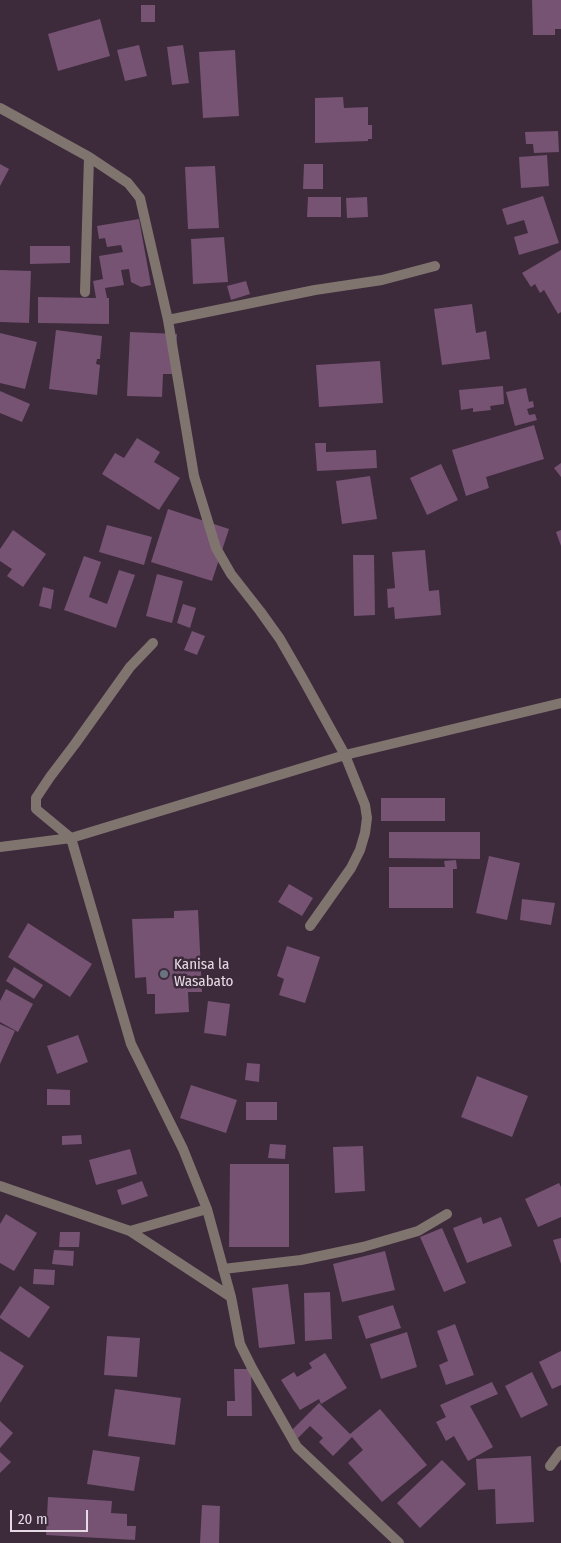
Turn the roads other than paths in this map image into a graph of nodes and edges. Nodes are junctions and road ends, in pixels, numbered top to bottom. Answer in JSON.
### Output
{"nodes":[{"id":1,"x":0,"y":108,"type":"edge"},
{"id":2,"x":89,"y":157,"type":"junction"},
{"id":3,"x":435,"y":266,"type":"dead end"},
{"id":4,"x":85,"y":292,"type":"dead end"},
{"id":5,"x":168,"y":320,"type":"junction"},
{"id":6,"x":153,"y":643,"type":"dead end"},
{"id":7,"x":561,"y":703,"type":"edge"},
{"id":8,"x":345,"y":755,"type":"junction"},
{"id":9,"x":71,"y":838,"type":"junction"},
{"id":10,"x":0,"y":847,"type":"edge"},
{"id":11,"x":310,"y":926,"type":"dead end"},
{"id":12,"x":0,"y":1186,"type":"edge"},
{"id":13,"x":207,"y":1209,"type":"junction"},
{"id":14,"x":447,"y":1214,"type":"dead end"},
{"id":15,"x":130,"y":1231,"type":"junction"},
{"id":16,"x":223,"y":1269,"type":"junction"},
{"id":17,"x":230,"y":1297,"type":"junction"},
{"id":18,"x":561,"y":1451,"type":"edge"},
{"id":19,"x":550,"y":1466,"type":"dead end"},
{"id":20,"x":399,"y":1543,"type":"edge"}],
"edges":[{"from":1,"to":2,"type":"street"},
{"from":2,"to":4,"type":"street"},
{"from":2,"to":5,"type":"street"},
{"from":3,"to":5,"type":"street"},
{"from":5,"to":8,"type":"street"},
{"from":6,"to":9,"type":"street"},
{"from":7,"to":8,"type":"street"},
{"from":8,"to":9,"type":"street"},
{"from":8,"to":11,"type":"street"},
{"from":9,"to":10,"type":"street"},
{"from":9,"to":13,"type":"street"},
{"from":12,"to":15,"type":"street"},
{"from":13,"to":15,"type":"street"},
{"from":13,"to":16,"type":"street"},
{"from":14,"to":16,"type":"street"},
{"from":15,"to":17,"type":"street"},
{"from":16,"to":17,"type":"street"},
{"from":17,"to":20,"type":"street"},
{"from":18,"to":19,"type":"street"}]}
